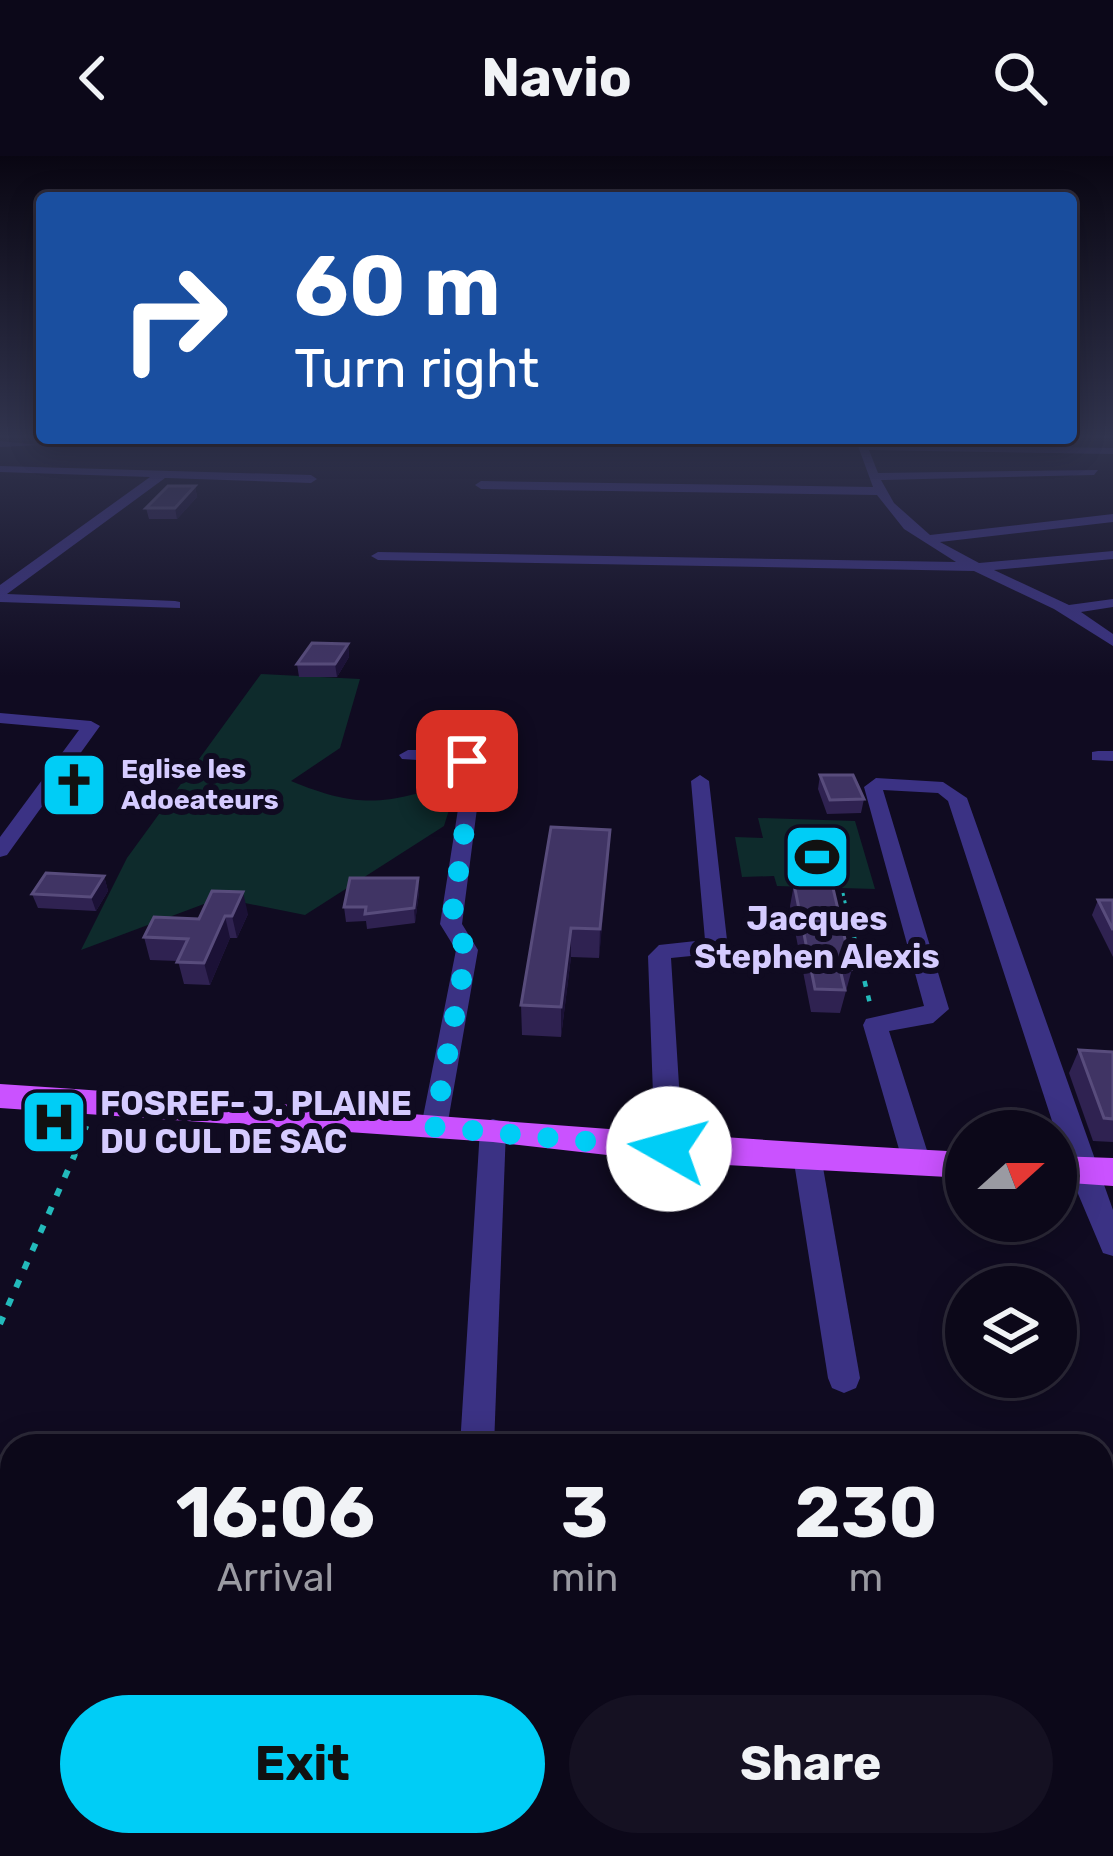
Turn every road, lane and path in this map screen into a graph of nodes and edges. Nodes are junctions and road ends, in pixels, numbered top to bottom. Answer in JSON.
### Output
{"nodes":[{"id":1,"x":104,"y":517,"type":"edge"},
{"id":2,"x":901,"y":517,"type":"edge"},
{"id":3,"x":1113,"y":518,"type":"edge"},
{"id":4,"x":928,"y":539,"type":"junction"},
{"id":5,"x":1113,"y":555,"type":"edge"},
{"id":6,"x":378,"y":556,"type":"dead end"},
{"id":7,"x":984,"y":567,"type":"junction"},
{"id":8,"x":0,"y":595,"type":"edge"},
{"id":9,"x":1113,"y":604,"type":"edge"},
{"id":10,"x":175,"y":605,"type":"dead end"},
{"id":11,"x":1068,"y":610,"type":"junction"},
{"id":12,"x":1113,"y":641,"type":"edge"},
{"id":13,"x":0,"y":718,"type":"edge"},
{"id":14,"x":409,"y":755,"type":"dead end"},
{"id":15,"x":700,"y":781,"type":"dead end"},
{"id":16,"x":0,"y":851,"type":"edge"},
{"id":17,"x":843,"y":893,"type":"dead end"},
{"id":18,"x":875,"y":1025,"type":"junction"},
{"id":19,"x":0,"y":1096,"type":"edge"},
{"id":20,"x":97,"y":1103,"type":"junction"},
{"id":21,"x":434,"y":1127,"type":"junction"},
{"id":22,"x":493,"y":1129,"type":"junction"},
{"id":23,"x":669,"y":1149,"type":"junction"},
{"id":24,"x":807,"y":1156,"type":"junction"},
{"id":25,"x":917,"y":1163,"type":"junction"},
{"id":26,"x":945,"y":1164,"type":"edge"},
{"id":27,"x":1084,"y":1170,"type":"edge"},
{"id":28,"x":1113,"y":1244,"type":"edge"},
{"id":29,"x":0,"y":1324,"type":"edge"},
{"id":30,"x":844,"y":1378,"type":"dead end"},
{"id":31,"x":478,"y":1434,"type":"edge"}],
"edges":[{"from":1,"to":8,"type":"street"},
{"from":2,"to":4,"type":"street"},
{"from":3,"to":4,"type":"street"},
{"from":4,"to":7,"type":"street"},
{"from":5,"to":7,"type":"street"},
{"from":6,"to":7,"type":"street"},
{"from":7,"to":11,"type":"street"},
{"from":8,"to":10,"type":"street"},
{"from":9,"to":11,"type":"street"},
{"from":11,"to":12,"type":"street"},
{"from":13,"to":16,"type":"street"},
{"from":14,"to":21,"type":"street"},
{"from":15,"to":23,"type":"street"},
{"from":17,"to":18,"type":"path"},
{"from":18,"to":25,"type":"street"},
{"from":18,"to":27,"type":"street"},
{"from":19,"to":20,"type":"main road"},
{"from":20,"to":21,"type":"main road"},
{"from":20,"to":29,"type":"path"},
{"from":21,"to":22,"type":"main road"},
{"from":22,"to":23,"type":"main road"},
{"from":22,"to":31,"type":"street"},
{"from":23,"to":24,"type":"main road"},
{"from":24,"to":25,"type":"main road"},
{"from":24,"to":30,"type":"street"},
{"from":25,"to":26,"type":"main road"},
{"from":27,"to":28,"type":"street"}]}
